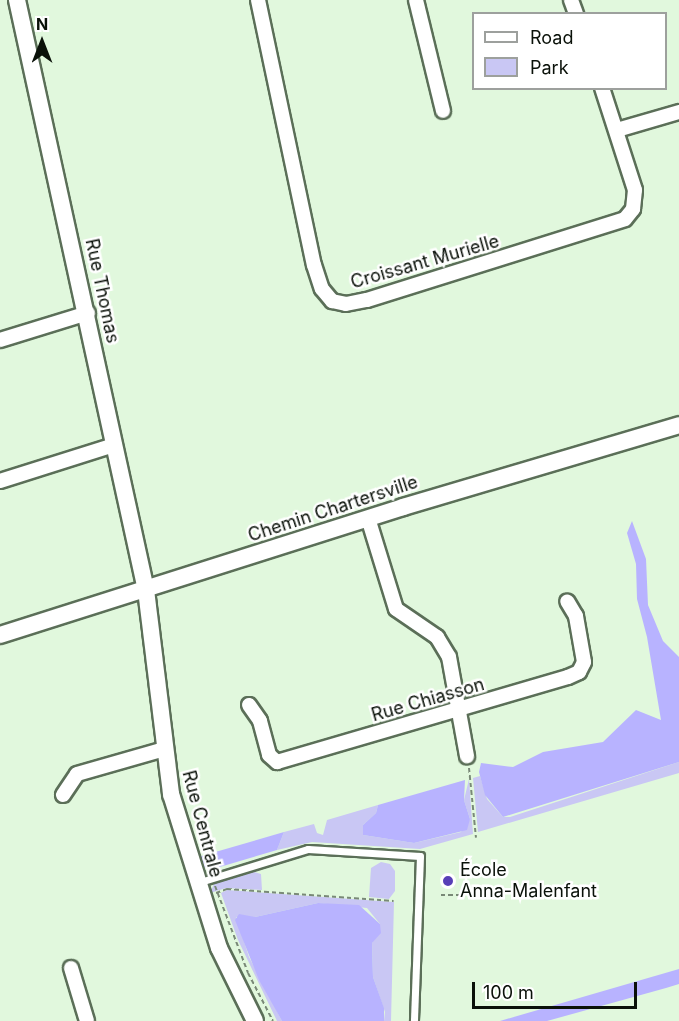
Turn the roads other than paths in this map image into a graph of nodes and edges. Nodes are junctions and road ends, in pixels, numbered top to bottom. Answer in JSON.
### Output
{"nodes":[{"id":1,"x":17,"y":0,"type":"edge"},
{"id":2,"x":258,"y":0,"type":"edge"},
{"id":3,"x":416,"y":0,"type":"edge"},
{"id":4,"x":603,"y":90,"type":"edge"},
{"id":5,"x":443,"y":111,"type":"dead end"},
{"id":6,"x":679,"y":112,"type":"edge"},
{"id":7,"x":617,"y":130,"type":"junction"},
{"id":8,"x":88,"y":313,"type":"junction"},
{"id":9,"x":0,"y":340,"type":"edge"},
{"id":10,"x":679,"y":425,"type":"edge"},
{"id":11,"x":114,"y":445,"type":"junction"},
{"id":12,"x":0,"y":481,"type":"edge"},
{"id":13,"x":368,"y":518,"type":"junction"},
{"id":14,"x":146,"y":590,"type":"junction"},
{"id":15,"x":567,"y":601,"type":"dead end"},
{"id":16,"x":0,"y":635,"type":"edge"},
{"id":17,"x":249,"y":705,"type":"dead end"},
{"id":18,"x":459,"y":710,"type":"junction"},
{"id":19,"x":165,"y":749,"type":"junction"},
{"id":20,"x":467,"y":756,"type":"road end"},
{"id":21,"x":63,"y":795,"type":"dead end"},
{"id":22,"x":206,"y":891,"type":"junction"},
{"id":23,"x":71,"y":968,"type":"dead end"},
{"id":24,"x":250,"y":1019,"type":"edge"},
{"id":25,"x":87,"y":1021,"type":"edge"},
{"id":26,"x":414,"y":1021,"type":"edge"}],
"edges":[{"from":1,"to":8,"type":"street","name":"Rue Thomas"},
{"from":2,"to":7,"type":"street","name":"Croissant Murielle"},
{"from":3,"to":5,"type":"street"},
{"from":4,"to":7,"type":"street","name":"Croissant Murielle"},
{"from":6,"to":7,"type":"street"},
{"from":8,"to":9,"type":"street"},
{"from":8,"to":11,"type":"street","name":"Rue Thomas"},
{"from":10,"to":13,"type":"street","name":"Chemin Chartersville"},
{"from":11,"to":12,"type":"street"},
{"from":11,"to":14,"type":"street","name":"Rue Thomas"},
{"from":13,"to":14,"type":"street","name":"Chemin Chartersville"},
{"from":13,"to":18,"type":"street"},
{"from":14,"to":16,"type":"street","name":"Chemin Chartersville"},
{"from":14,"to":19,"type":"street","name":"Rue Centrale"},
{"from":15,"to":18,"type":"street","name":"Rue Chiasson"},
{"from":17,"to":18,"type":"street","name":"Rue Chiasson"},
{"from":18,"to":20,"type":"street"},
{"from":19,"to":21,"type":"street"},
{"from":19,"to":22,"type":"street","name":"Rue Centrale"},
{"from":22,"to":24,"type":"street","name":"Rue Centrale"},
{"from":22,"to":26,"type":"lane"},
{"from":23,"to":25,"type":"street"}]}
